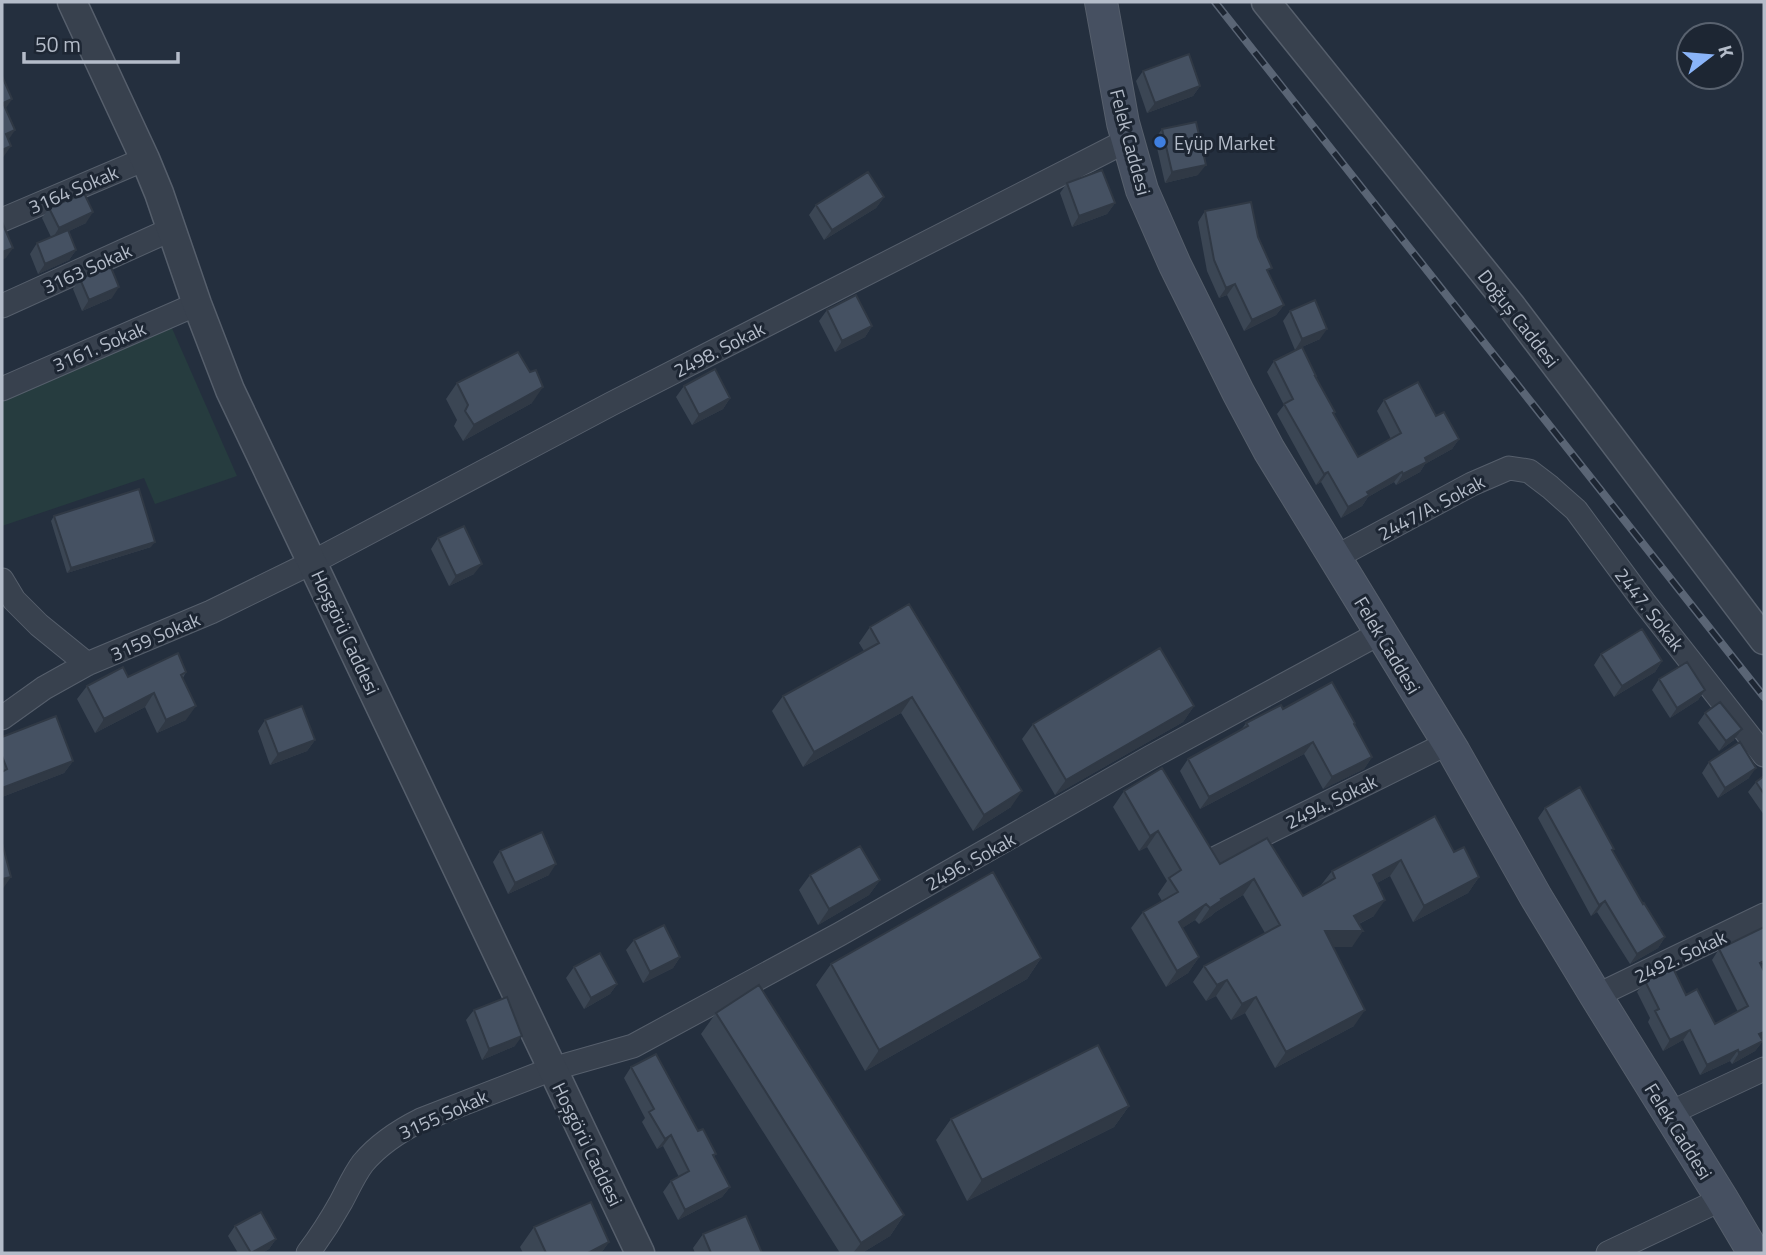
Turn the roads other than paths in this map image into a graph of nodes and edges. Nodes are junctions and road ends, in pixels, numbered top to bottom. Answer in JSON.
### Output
{"nodes":[{"id":1,"x":72,"y":2,"type":"edge"},
{"id":2,"x":1101,"y":2,"type":"edge"},
{"id":3,"x":1266,"y":2,"type":"edge"},
{"id":4,"x":1128,"y":140,"type":"junction"},
{"id":5,"x":145,"y":159,"type":"junction"},
{"id":6,"x":2,"y":220,"type":"edge"},
{"id":7,"x":172,"y":229,"type":"junction"},
{"id":8,"x":197,"y":304,"type":"junction"},
{"id":9,"x":2,"y":306,"type":"edge"},
{"id":10,"x":2,"y":389,"type":"edge"},
{"id":11,"x":1529,"y":471,"type":"joint"},
{"id":12,"x":1336,"y":558,"type":"junction"},
{"id":13,"x":313,"y":562,"type":"junction"},
{"id":14,"x":2,"y":580,"type":"edge"},
{"id":15,"x":1380,"y":633,"type":"junction"},
{"id":16,"x":1764,"y":640,"type":"edge"},
{"id":17,"x":87,"y":664,"type":"junction"},
{"id":18,"x":2,"y":718,"type":"edge"},
{"id":19,"x":1448,"y":743,"type":"junction"},
{"id":20,"x":1764,"y":755,"type":"edge"},
{"id":21,"x":1214,"y":859,"type":"edge"},
{"id":22,"x":1764,"y":915,"type":"edge"},
{"id":23,"x":1596,"y":996,"type":"junction"},
{"id":24,"x":552,"y":1069,"type":"junction"},
{"id":25,"x":1764,"y":1069,"type":"edge"},
{"id":26,"x":1668,"y":1114,"type":"junction"},
{"id":27,"x":1722,"y":1199,"type":"junction"},
{"id":28,"x":308,"y":1253,"type":"edge"},
{"id":29,"x":640,"y":1253,"type":"edge"},
{"id":30,"x":1608,"y":1253,"type":"edge"},
{"id":31,"x":1754,"y":1253,"type":"edge"}],
"edges":[{"from":1,"to":5,"type":"street","name":"Hoşgörü Caddesi"},
{"from":2,"to":4,"type":"main road","name":"Felek Caddesi"},
{"from":3,"to":16,"type":"street","name":"Doğuş Caddesi"},
{"from":4,"to":12,"type":"main road","name":"Felek Caddesi"},
{"from":4,"to":13,"type":"street","name":"2498. Sokak"},
{"from":5,"to":6,"type":"street","name":"3164 Sokak"},
{"from":5,"to":7,"type":"street","name":"Hoşgörü Caddesi"},
{"from":7,"to":8,"type":"street","name":"Hoşgörü Caddesi"},
{"from":7,"to":9,"type":"street","name":"3163 Sokak"},
{"from":8,"to":10,"type":"street","name":"3161. Sokak"},
{"from":8,"to":13,"type":"street","name":"Hoşgörü Caddesi"},
{"from":11,"to":12,"type":"street","name":"2447/A. Sokak"},
{"from":11,"to":20,"type":"street","name":"2447. Sokak"},
{"from":12,"to":15,"type":"main road","name":"Felek Caddesi"},
{"from":13,"to":17,"type":"street","name":"3159 Sokak"},
{"from":13,"to":24,"type":"street","name":"Hoşgörü Caddesi"},
{"from":14,"to":17,"type":"street"},
{"from":15,"to":19,"type":"main road","name":"Felek Caddesi"},
{"from":15,"to":24,"type":"street","name":"2496. Sokak"},
{"from":17,"to":18,"type":"street","name":"3159 Sokak"},
{"from":19,"to":21,"type":"street","name":"2494. Sokak"},
{"from":19,"to":23,"type":"main road","name":"Felek Caddesi"},
{"from":22,"to":23,"type":"street","name":"2492. Sokak"},
{"from":23,"to":26,"type":"main road","name":"Felek Caddesi"},
{"from":24,"to":28,"type":"street","name":"3155 Sokak"},
{"from":24,"to":29,"type":"street","name":"Hoşgörü Caddesi"},
{"from":25,"to":26,"type":"street"},
{"from":26,"to":27,"type":"main road","name":"Felek Caddesi"},
{"from":27,"to":30,"type":"street"},
{"from":27,"to":31,"type":"main road","name":"Felek Caddesi"}]}
